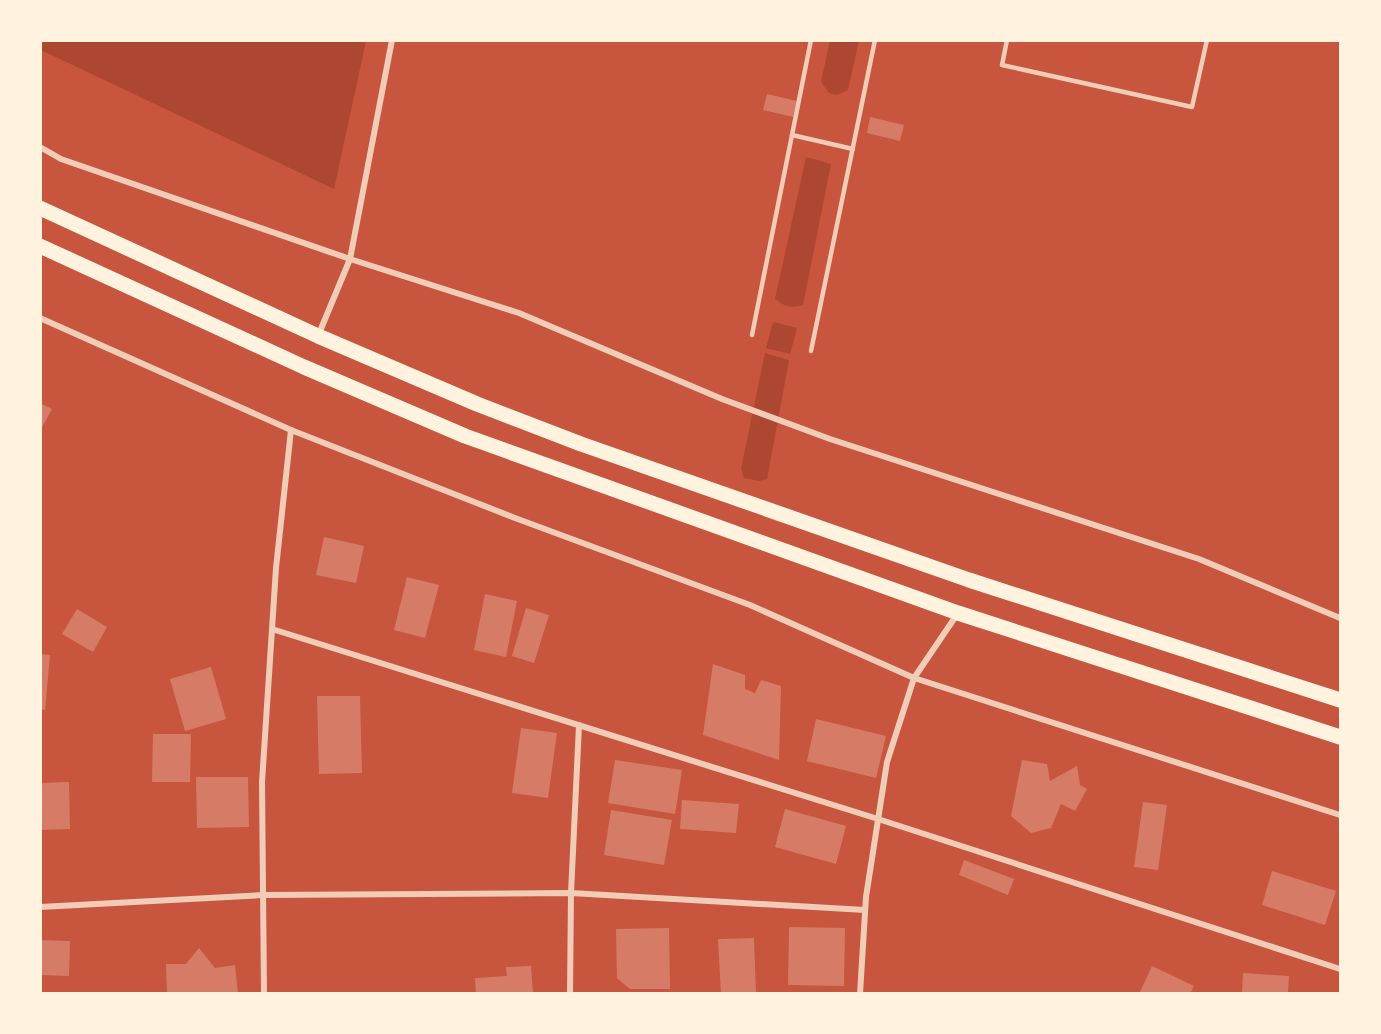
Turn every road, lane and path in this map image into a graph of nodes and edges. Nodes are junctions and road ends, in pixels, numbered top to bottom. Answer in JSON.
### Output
{"nodes":[{"id":1,"x":392,"y":40,"type":"edge"},
{"id":2,"x":811,"y":40,"type":"edge"},
{"id":3,"x":876,"y":40,"type":"edge"},
{"id":4,"x":1007,"y":40,"type":"edge"},
{"id":5,"x":1205,"y":41,"type":"edge"},
{"id":6,"x":792,"y":135,"type":"junction"},
{"id":7,"x":40,"y":147,"type":"edge"},
{"id":8,"x":853,"y":149,"type":"junction"},
{"id":9,"x":40,"y":208,"type":"edge"},
{"id":10,"x":40,"y":246,"type":"edge"},
{"id":11,"x":350,"y":259,"type":"junction"},
{"id":12,"x":40,"y":318,"type":"edge"},
{"id":13,"x":752,"y":334,"type":"dead end"},
{"id":14,"x":318,"y":336,"type":"junction"},
{"id":15,"x":811,"y":351,"type":"dead end"},
{"id":16,"x":291,"y":430,"type":"junction"},
{"id":17,"x":958,"y":613,"type":"junction"},
{"id":18,"x":1341,"y":618,"type":"edge"},
{"id":19,"x":272,"y":629,"type":"junction"},
{"id":20,"x":914,"y":678,"type":"junction"},
{"id":21,"x":1341,"y":700,"type":"edge"},
{"id":22,"x":579,"y":724,"type":"junction"},
{"id":23,"x":1341,"y":736,"type":"edge"},
{"id":24,"x":1341,"y":815,"type":"edge"},
{"id":25,"x":878,"y":819,"type":"junction"},
{"id":26,"x":571,"y":892,"type":"junction"},
{"id":27,"x":264,"y":895,"type":"junction"},
{"id":28,"x":40,"y":907,"type":"edge"},
{"id":29,"x":865,"y":910,"type":"junction"},
{"id":30,"x":1341,"y":969,"type":"edge"},
{"id":31,"x":264,"y":993,"type":"edge"},
{"id":32,"x":570,"y":993,"type":"edge"},
{"id":33,"x":860,"y":993,"type":"edge"}],
"edges":[{"from":1,"to":11,"type":"street"},
{"from":2,"to":6,"type":"lane"},
{"from":3,"to":8,"type":"lane"},
{"from":4,"to":5,"type":"lane"},
{"from":6,"to":8,"type":"lane"},
{"from":6,"to":13,"type":"lane"},
{"from":7,"to":11,"type":"street"},
{"from":8,"to":15,"type":"lane"},
{"from":9,"to":14,"type":"main road"},
{"from":10,"to":17,"type":"main road"},
{"from":11,"to":14,"type":"street"},
{"from":11,"to":18,"type":"street"},
{"from":12,"to":16,"type":"street"},
{"from":14,"to":21,"type":"main road"},
{"from":16,"to":19,"type":"street"},
{"from":16,"to":20,"type":"street"},
{"from":17,"to":20,"type":"street"},
{"from":17,"to":23,"type":"main road"},
{"from":19,"to":22,"type":"street"},
{"from":19,"to":27,"type":"street"},
{"from":20,"to":24,"type":"street"},
{"from":20,"to":25,"type":"street"},
{"from":22,"to":25,"type":"street"},
{"from":22,"to":26,"type":"street"},
{"from":25,"to":29,"type":"street"},
{"from":25,"to":30,"type":"street"},
{"from":26,"to":27,"type":"street"},
{"from":26,"to":29,"type":"street"},
{"from":26,"to":32,"type":"street"},
{"from":27,"to":28,"type":"street"},
{"from":27,"to":31,"type":"street"},
{"from":29,"to":33,"type":"street"}]}
